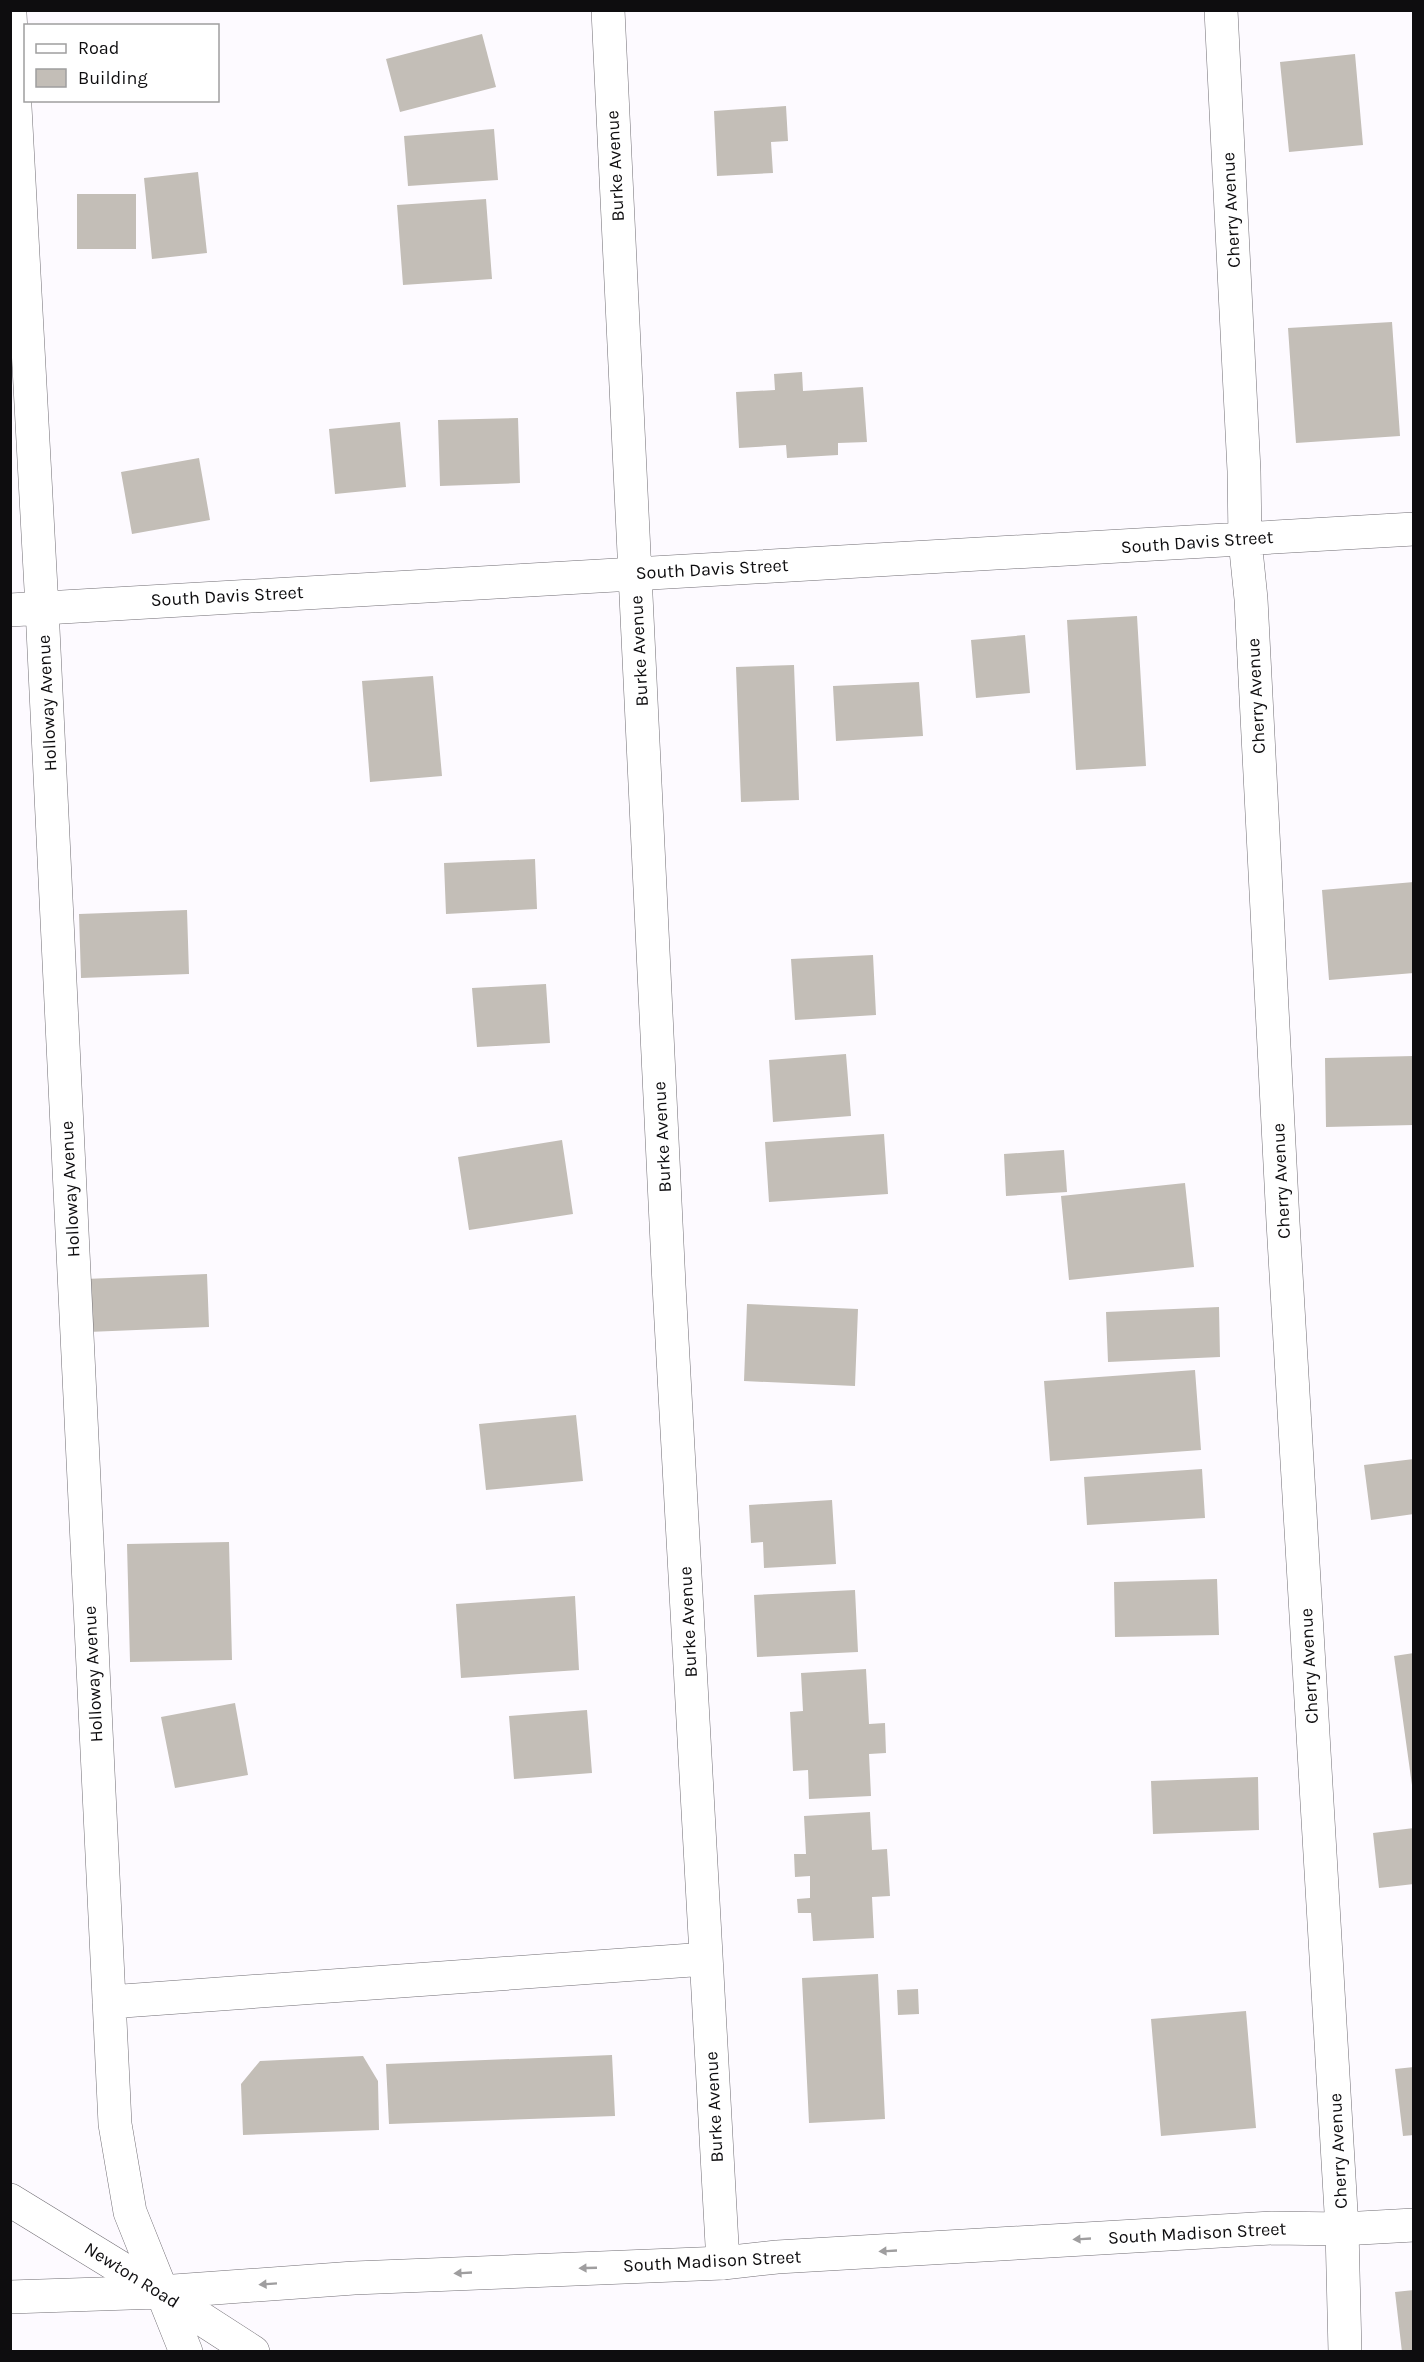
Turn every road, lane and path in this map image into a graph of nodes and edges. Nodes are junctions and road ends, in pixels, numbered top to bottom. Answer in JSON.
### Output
{"nodes":[{"id":1,"x":608,"y":10,"type":"edge"},
{"id":2,"x":1221,"y":10,"type":"edge"},
{"id":3,"x":10,"y":14,"type":"edge"},
{"id":4,"x":1413,"y":529,"type":"edge"},
{"id":5,"x":1245,"y":540,"type":"junction"},
{"id":6,"x":636,"y":573,"type":"junction"},
{"id":7,"x":26,"y":609,"type":"edge"},
{"id":8,"x":706,"y":1959,"type":"junction"},
{"id":9,"x":109,"y":2002,"type":"junction"},
{"id":10,"x":10,"y":2200,"type":"edge"},
{"id":11,"x":1413,"y":2225,"type":"edge"},
{"id":12,"x":1342,"y":2229,"type":"junction"},
{"id":13,"x":723,"y":2263,"type":"junction"},
{"id":14,"x":160,"y":2292,"type":"junction"},
{"id":15,"x":10,"y":2297,"type":"edge"},
{"id":16,"x":186,"y":2352,"type":"edge"},
{"id":17,"x":253,"y":2352,"type":"edge"},
{"id":18,"x":1345,"y":2352,"type":"edge"}],
"edges":[{"from":1,"to":6,"type":"street","name":"Burke Avenue"},
{"from":2,"to":5,"type":"street","name":"Cherry Avenue"},
{"from":3,"to":7,"type":"street","name":"Holloway Avenue"},
{"from":4,"to":5,"type":"street","name":"South Davis Street"},
{"from":5,"to":6,"type":"street","name":"South Davis Street"},
{"from":5,"to":12,"type":"street","name":"Cherry Avenue"},
{"from":6,"to":7,"type":"street","name":"South Davis Street"},
{"from":6,"to":8,"type":"street","name":"Burke Avenue"},
{"from":7,"to":9,"type":"street","name":"Holloway Avenue"},
{"from":8,"to":9,"type":"street"},
{"from":8,"to":13,"type":"street","name":"Burke Avenue"},
{"from":9,"to":14,"type":"street","name":"Holloway Avenue"},
{"from":10,"to":14,"type":"street","name":"Newton Road"},
{"from":11,"to":12,"type":"street","name":"South Madison Street"},
{"from":12,"to":13,"type":"street","name":"South Madison Street","one_way":true},
{"from":12,"to":18,"type":"street","name":"Cherry Avenue"},
{"from":13,"to":14,"type":"street","name":"South Madison Street","one_way":true},
{"from":14,"to":15,"type":"street","name":"South Madison Street"},
{"from":14,"to":16,"type":"street","name":"Holloway Avenue"},
{"from":14,"to":17,"type":"street","name":"Newton Road"}]}
